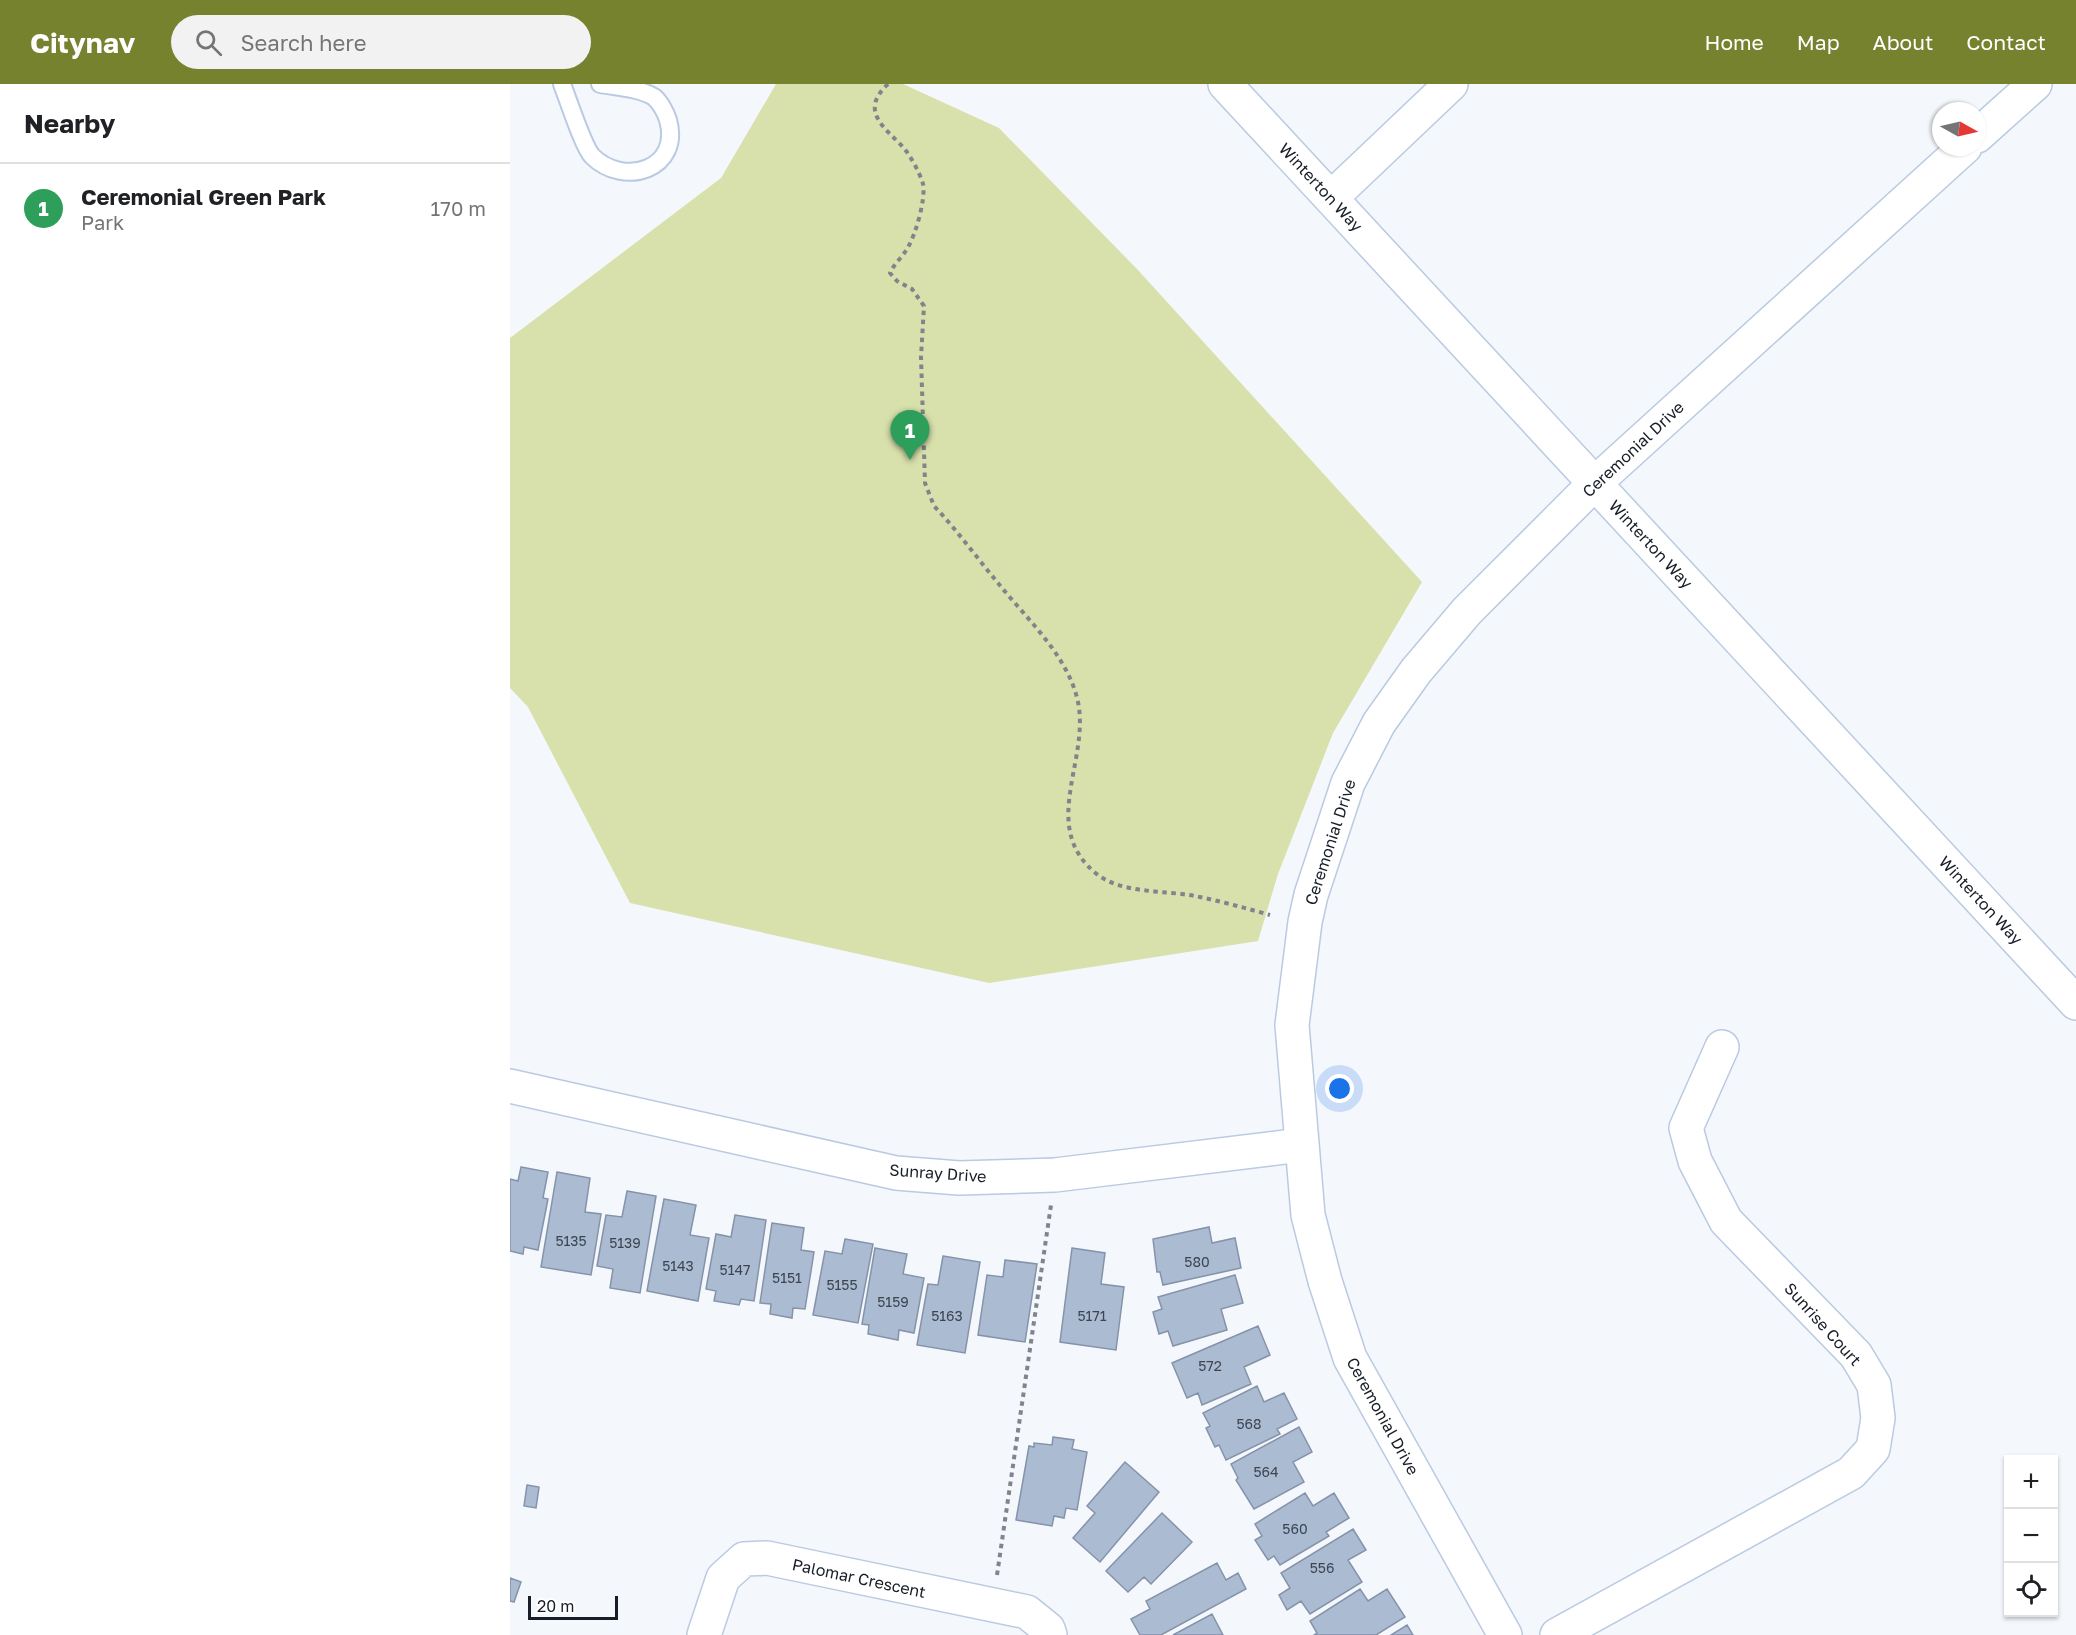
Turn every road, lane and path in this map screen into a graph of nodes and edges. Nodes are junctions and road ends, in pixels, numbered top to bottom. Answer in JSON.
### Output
{"nodes":[{"id":1,"x":562,"y":84,"type":"edge"},
{"id":2,"x":600,"y":84,"type":"edge"},
{"id":3,"x":888,"y":84,"type":"edge"},
{"id":4,"x":1225,"y":84,"type":"edge"},
{"id":5,"x":1451,"y":84,"type":"edge"},
{"id":6,"x":2035,"y":84,"type":"edge"},
{"id":7,"x":1986,"y":128,"type":"edge"},
{"id":8,"x":1955,"y":156,"type":"edge"},
{"id":9,"x":1331,"y":198,"type":"junction"},
{"id":10,"x":1595,"y":483,"type":"junction"},
{"id":11,"x":1270,"y":915,"type":"dead end"},
{"id":12,"x":2076,"y":1003,"type":"edge"},
{"id":13,"x":1722,"y":1047,"type":"dead end"},
{"id":14,"x":510,"y":1086,"type":"edge"},
{"id":15,"x":1301,"y":1145,"type":"junction"},
{"id":16,"x":1055,"y":1175,"type":"junction"},
{"id":17,"x":992,"y":1607,"type":"junction"},
{"id":18,"x":704,"y":1635,"type":"edge"},
{"id":19,"x":1050,"y":1635,"type":"edge"},
{"id":20,"x":1504,"y":1635,"type":"edge"},
{"id":21,"x":1557,"y":1635,"type":"edge"}],
"edges":[{"from":1,"to":2,"type":"lane"},
{"from":3,"to":11,"type":"path"},
{"from":4,"to":9,"type":"street","name":"Winterton Way"},
{"from":5,"to":9,"type":"street"},
{"from":6,"to":7,"type":"street"},
{"from":8,"to":10,"type":"street","name":"Ceremonial Drive"},
{"from":9,"to":10,"type":"street","name":"Winterton Way"},
{"from":10,"to":12,"type":"street","name":"Winterton Way"},
{"from":10,"to":15,"type":"street","name":"Ceremonial Drive"},
{"from":13,"to":21,"type":"street","name":"Sunrise Court"},
{"from":14,"to":16,"type":"street","name":"Sunray Drive"},
{"from":15,"to":16,"type":"street","name":"Sunray Drive"},
{"from":15,"to":20,"type":"street","name":"Ceremonial Drive"},
{"from":16,"to":17,"type":"path"},
{"from":17,"to":18,"type":"street","name":"Palomar Crescent"},
{"from":17,"to":19,"type":"street","name":"Palomar Crescent"}]}
